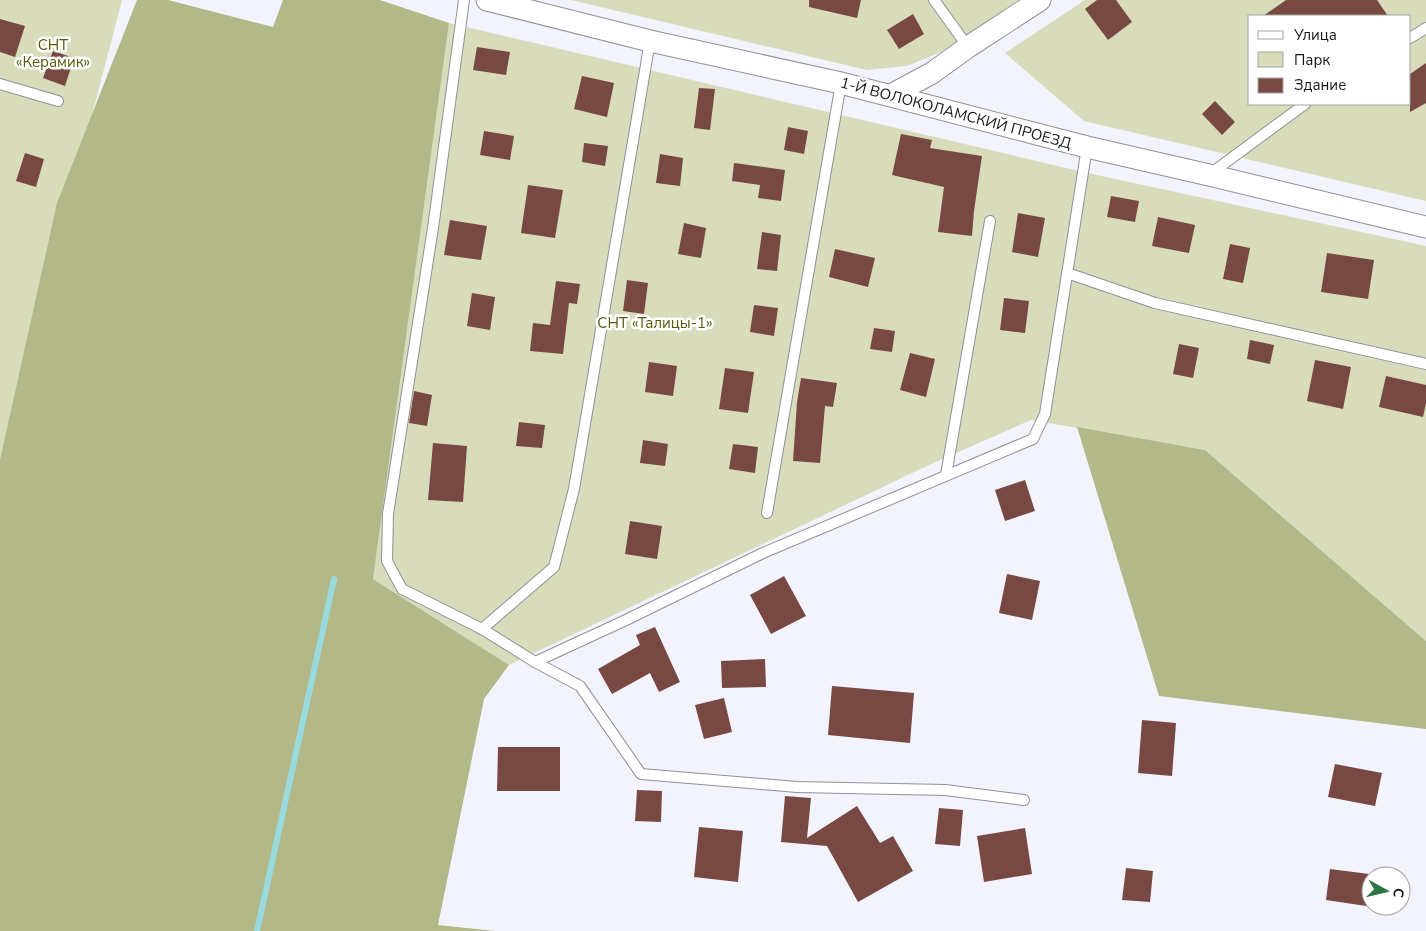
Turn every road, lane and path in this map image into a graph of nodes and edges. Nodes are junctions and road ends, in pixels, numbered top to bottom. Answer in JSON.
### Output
{"nodes":[{"id":1,"x":464,"y":0,"type":"edge"},
{"id":2,"x":487,"y":0,"type":"edge"},
{"id":3,"x":934,"y":0,"type":"edge"},
{"id":4,"x":1040,"y":0,"type":"edge"},
{"id":5,"x":1426,"y":28,"type":"edge"},
{"id":6,"x":1411,"y":37,"type":"edge"},
{"id":7,"x":650,"y":41,"type":"junction"},
{"id":8,"x":968,"y":47,"type":"junction"},
{"id":9,"x":840,"y":83,"type":"junction"},
{"id":10,"x":0,"y":84,"type":"edge"},
{"id":11,"x":891,"y":95,"type":"junction"},
{"id":12,"x":58,"y":101,"type":"dead end"},
{"id":13,"x":1303,"y":105,"type":"edge"},
{"id":14,"x":1087,"y":147,"type":"junction"},
{"id":15,"x":1209,"y":174,"type":"junction"},
{"id":16,"x":990,"y":221,"type":"dead end"},
{"id":17,"x":1426,"y":227,"type":"edge"},
{"id":18,"x":1067,"y":273,"type":"junction"},
{"id":19,"x":1426,"y":364,"type":"edge"},
{"id":20,"x":946,"y":475,"type":"junction"},
{"id":21,"x":767,"y":513,"type":"dead end"},
{"id":22,"x":482,"y":629,"type":"junction"},
{"id":23,"x":535,"y":662,"type":"junction"},
{"id":24,"x":1024,"y":800,"type":"dead end"}],
"edges":[{"from":1,"to":22,"type":"lane"},
{"from":2,"to":7,"type":"street","name":"1-Й ВОЛОКОЛАМСКИЙ ПРОЕЗД"},
{"from":3,"to":8,"type":"lane"},
{"from":4,"to":8,"type":"street"},
{"from":5,"to":6,"type":"lane"},
{"from":7,"to":9,"type":"street","name":"1-Й ВОЛОКОЛАМСКИЙ ПРОЕЗД"},
{"from":7,"to":22,"type":"lane"},
{"from":8,"to":11,"type":"street"},
{"from":9,"to":11,"type":"street","name":"1-Й ВОЛОКОЛАМСКИЙ ПРОЕЗД"},
{"from":9,"to":21,"type":"lane"},
{"from":10,"to":12,"type":"lane"},
{"from":11,"to":14,"type":"street","name":"1-Й ВОЛОКОЛАМСКИЙ ПРОЕЗД"},
{"from":13,"to":15,"type":"lane"},
{"from":14,"to":15,"type":"street","name":"1-Й ВОЛОКОЛАМСКИЙ ПРОЕЗД"},
{"from":14,"to":18,"type":"lane"},
{"from":15,"to":17,"type":"street","name":"1-Й ВОЛОКОЛАМСКИЙ ПРОЕЗД"},
{"from":16,"to":20,"type":"lane"},
{"from":18,"to":19,"type":"lane"},
{"from":18,"to":20,"type":"lane"},
{"from":20,"to":23,"type":"lane"},
{"from":22,"to":23,"type":"lane"},
{"from":23,"to":24,"type":"lane"}]}
